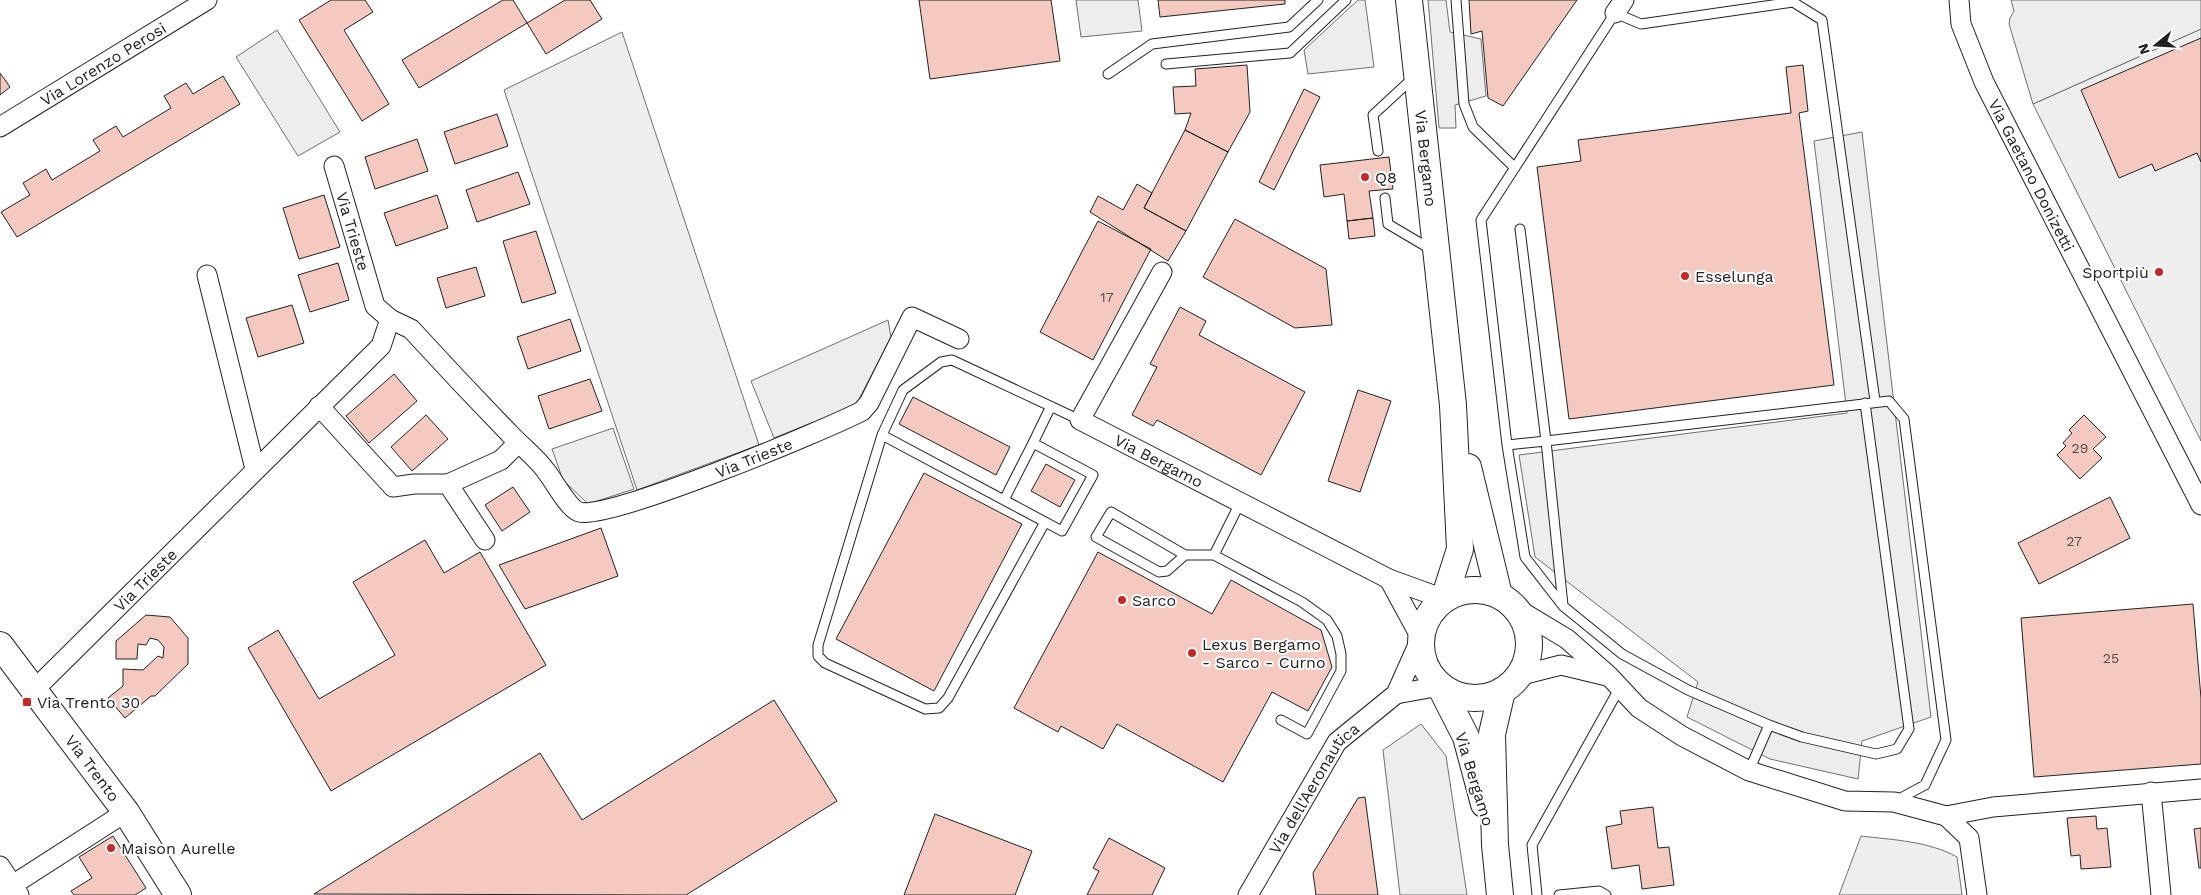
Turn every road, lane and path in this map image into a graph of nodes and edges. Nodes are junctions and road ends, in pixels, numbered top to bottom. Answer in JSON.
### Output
{"nodes":[{"id":1,"x":206,"y":0,"type":"edge"},
{"id":2,"x":1318,"y":0,"type":"edge"},
{"id":3,"x":1346,"y":0,"type":"edge"},
{"id":4,"x":1409,"y":0,"type":"edge"},
{"id":5,"x":1456,"y":0,"type":"edge"},
{"id":6,"x":1958,"y":0,"type":"edge"},
{"id":7,"x":1619,"y":6,"type":"edge"},
{"id":8,"x":1166,"y":64,"type":"dead end"},
{"id":9,"x":1108,"y":74,"type":"dead end"},
{"id":10,"x":1417,"y":74,"type":"junction"},
{"id":11,"x":0,"y":127,"type":"edge"},
{"id":12,"x":1378,"y":151,"type":"dead end"},
{"id":13,"x":334,"y":166,"type":"dead end"},
{"id":14,"x":1515,"y":168,"type":"junction"},
{"id":15,"x":1385,"y":198,"type":"dead end"},
{"id":16,"x":1520,"y":228,"type":"dead end"},
{"id":17,"x":1437,"y":252,"type":"junction"},
{"id":18,"x":1162,"y":272,"type":"dead end"},
{"id":19,"x":207,"y":275,"type":"dead end"},
{"id":20,"x":390,"y":318,"type":"junction"},
{"id":21,"x":959,"y":339,"type":"dead end"},
{"id":22,"x":1875,"y":402,"type":"junction"},
{"id":23,"x":1865,"y":403,"type":"junction"},
{"id":24,"x":1453,"y":405,"type":"junction"},
{"id":25,"x":319,"y":406,"type":"junction"},
{"id":26,"x":1050,"y":408,"type":"junction"},
{"id":27,"x":1080,"y":420,"type":"junction"},
{"id":28,"x":882,"y":435,"type":"junction"},
{"id":29,"x":1546,"y":440,"type":"junction"},
{"id":30,"x":518,"y":443,"type":"junction"},
{"id":31,"x":1033,"y":443,"type":"junction"},
{"id":32,"x":1506,"y":445,"type":"junction"},
{"id":33,"x":255,"y":469,"type":"junction"},
{"id":34,"x":448,"y":484,"type":"junction"},
{"id":35,"x":1004,"y":500,"type":"junction"},
{"id":36,"x":1240,"y":503,"type":"junction"},
{"id":37,"x":2201,"y":506,"type":"edge"},
{"id":38,"x":1045,"y":522,"type":"junction"},
{"id":39,"x":485,"y":540,"type":"dead end"},
{"id":40,"x":1185,"y":555,"type":"junction"},
{"id":41,"x":1214,"y":555,"type":"junction"},
{"id":42,"x":1388,"y":579,"type":"junction"},
{"id":43,"x":1444,"y":599,"type":"junction"},
{"id":44,"x":1506,"y":601,"type":"junction"},
{"id":45,"x":1563,"y":606,"type":"junction"},
{"id":46,"x":1421,"y":638,"type":"junction"},
{"id":47,"x":0,"y":644,"type":"edge"},
{"id":48,"x":1614,"y":682,"type":"junction"},
{"id":49,"x":1510,"y":684,"type":"junction"},
{"id":50,"x":1440,"y":686,"type":"junction"},
{"id":51,"x":35,"y":689,"type":"junction"},
{"id":52,"x":1396,"y":694,"type":"junction"},
{"id":53,"x":1281,"y":720,"type":"dead end"},
{"id":54,"x":1769,"y":725,"type":"junction"},
{"id":55,"x":1749,"y":771,"type":"junction"},
{"id":56,"x":2201,"y":789,"type":"edge"},
{"id":57,"x":2150,"y":792,"type":"junction"},
{"id":58,"x":1894,"y":802,"type":"junction"},
{"id":59,"x":126,"y":812,"type":"junction"},
{"id":60,"x":1946,"y":816,"type":"junction"},
{"id":61,"x":1495,"y":845,"type":"junction"},
{"id":62,"x":0,"y":866,"type":"edge"},
{"id":63,"x":11,"y":891,"type":"edge"},
{"id":64,"x":178,"y":895,"type":"edge"},
{"id":65,"x":1248,"y":895,"type":"edge"},
{"id":66,"x":1500,"y":895,"type":"edge"},
{"id":67,"x":1538,"y":895,"type":"edge"},
{"id":68,"x":1559,"y":895,"type":"edge"},
{"id":69,"x":1606,"y":895,"type":"edge"},
{"id":70,"x":1977,"y":895,"type":"edge"},
{"id":71,"x":2161,"y":895,"type":"edge"}],
"edges":[{"from":1,"to":11,"type":"street","name":"Via Lorenzo Perosi"},
{"from":2,"to":9,"type":"lane"},
{"from":3,"to":8,"type":"lane"},
{"from":4,"to":10,"type":"main road","name":"Via Bergamo"},
{"from":5,"to":14,"type":"lane"},
{"from":6,"to":37,"type":"street","name":"Via Gaetano Donizetti"},
{"from":7,"to":14,"type":"lane"},
{"from":7,"to":22,"type":"lane"},
{"from":10,"to":12,"type":"lane"},
{"from":10,"to":17,"type":"main road","name":"Via Bergamo"},
{"from":13,"to":20,"type":"street","name":"Via Trieste"},
{"from":14,"to":32,"type":"lane"},
{"from":15,"to":17,"type":"lane"},
{"from":16,"to":29,"type":"lane"},
{"from":17,"to":24,"type":"main road","name":"Via Bergamo"},
{"from":18,"to":27,"type":"street"},
{"from":19,"to":33,"type":"street"},
{"from":20,"to":25,"type":"street","name":"Via Trieste"},
{"from":20,"to":30,"type":"street","name":"Via Trieste"},
{"from":21,"to":30,"type":"street","name":"Via Trieste"},
{"from":22,"to":23,"type":"lane"},
{"from":22,"to":58,"type":"lane"},
{"from":23,"to":29,"type":"lane"},
{"from":23,"to":54,"type":"lane"},
{"from":24,"to":43,"type":"main road","name":"Via Bergamo"},
{"from":24,"to":44,"type":"main road","name":"Via Bergamo"},
{"from":25,"to":33,"type":"street","name":"Via Trieste"},
{"from":25,"to":34,"type":"street"},
{"from":26,"to":27,"type":"lane"},
{"from":26,"to":28,"type":"lane"},
{"from":26,"to":31,"type":"lane"},
{"from":27,"to":36,"type":"street","name":"Via Bergamo"},
{"from":28,"to":35,"type":"lane"},
{"from":28,"to":38,"type":"lane"},
{"from":29,"to":32,"type":"lane"},
{"from":29,"to":45,"type":"lane"},
{"from":30,"to":34,"type":"street"},
{"from":31,"to":35,"type":"lane"},
{"from":31,"to":38,"type":"lane"},
{"from":32,"to":45,"type":"lane"},
{"from":33,"to":51,"type":"street","name":"Via Trieste"},
{"from":34,"to":39,"type":"street"},
{"from":35,"to":38,"type":"lane"},
{"from":36,"to":41,"type":"lane"},
{"from":36,"to":42,"type":"street","name":"Via Bergamo"},
{"from":40,"to":40,"type":"lane"},
{"from":40,"to":41,"type":"lane"},
{"from":41,"to":53,"type":"lane"},
{"from":42,"to":43,"type":"street","name":"Via Bergamo"},
{"from":42,"to":46,"type":"street"},
{"from":43,"to":44,"type":"main road"},
{"from":43,"to":46,"type":"main road"},
{"from":44,"to":48,"type":"street"},
{"from":44,"to":49,"type":"main road"},
{"from":45,"to":54,"type":"lane"},
{"from":46,"to":50,"type":"main road"},
{"from":46,"to":52,"type":"street","name":"Via dell'Aeronautica"},
{"from":47,"to":51,"type":"main road","name":"Via Trento"},
{"from":48,"to":49,"type":"street"},
{"from":48,"to":55,"type":"street"},
{"from":48,"to":67,"type":"lane"},
{"from":49,"to":50,"type":"main road"},
{"from":49,"to":61,"type":"main road","name":"Via Bergamo"},
{"from":50,"to":52,"type":"street","name":"Via dell'Aeronautica"},
{"from":50,"to":61,"type":"main road","name":"Via Bergamo"},
{"from":51,"to":59,"type":"main road","name":"Via Trento"},
{"from":52,"to":65,"type":"street","name":"Via dell'Aeronautica"},
{"from":54,"to":55,"type":"lane"},
{"from":55,"to":58,"type":"street"},
{"from":56,"to":57,"type":"street"},
{"from":57,"to":60,"type":"street"},
{"from":57,"to":71,"type":"street"},
{"from":58,"to":60,"type":"street"},
{"from":59,"to":63,"type":"street"},
{"from":59,"to":64,"type":"main road","name":"Via Trento"},
{"from":60,"to":70,"type":"street"},
{"from":61,"to":66,"type":"main road","name":"Via Bergamo"},
{"from":62,"to":63,"type":"street"},
{"from":68,"to":69,"type":"lane"}]}
